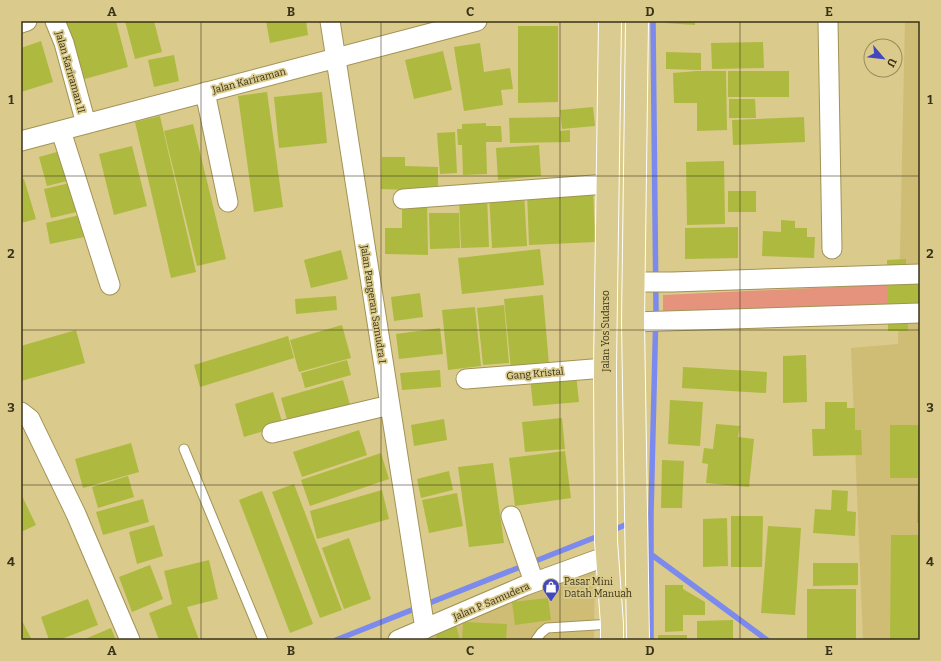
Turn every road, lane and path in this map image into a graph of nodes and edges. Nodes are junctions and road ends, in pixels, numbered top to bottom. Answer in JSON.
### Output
{"nodes":[{"id":1,"x":27,"y":21,"type":"edge"},
{"id":2,"x":55,"y":21,"type":"edge"},
{"id":3,"x":330,"y":21,"type":"edge"},
{"id":4,"x":477,"y":21,"type":"edge"},
{"id":5,"x":610,"y":21,"type":"edge"},
{"id":6,"x":637,"y":21,"type":"edge"},
{"id":7,"x":828,"y":21,"type":"edge"},
{"id":8,"x":21,"y":23,"type":"edge"},
{"id":9,"x":336,"y":57,"type":"junction"},
{"id":10,"x":205,"y":92,"type":"junction"},
{"id":11,"x":86,"y":124,"type":"junction"},
{"id":12,"x":61,"y":131,"type":"junction"},
{"id":13,"x":21,"y":141,"type":"edge"},
{"id":14,"x":607,"y":184,"type":"junction"},
{"id":15,"x":403,"y":199,"type":"dead end"},
{"id":16,"x":228,"y":202,"type":"dead end"},
{"id":17,"x":832,"y":249,"type":"dead end"},
{"id":18,"x":920,"y":274,"type":"edge"},
{"id":19,"x":634,"y":282,"type":"junction"},
{"id":20,"x":110,"y":285,"type":"dead end"},
{"id":21,"x":920,"y":313,"type":"edge"},
{"id":22,"x":633,"y":322,"type":"junction"},
{"id":23,"x":605,"y":368,"type":"junction"},
{"id":24,"x":466,"y":379,"type":"dead end"},
{"id":25,"x":390,"y":405,"type":"junction"},
{"id":26,"x":21,"y":412,"type":"edge"},
{"id":27,"x":272,"y":434,"type":"dead end"},
{"id":28,"x":184,"y":449,"type":"dead end"},
{"id":29,"x":511,"y":516,"type":"dead end"},
{"id":30,"x":606,"y":539,"type":"junction"},
{"id":31,"x":534,"y":582,"type":"junction"},
{"id":32,"x":425,"y":629,"type":"junction"},
{"id":33,"x":612,"y":632,"type":"edge"},
{"id":34,"x":263,"y":639,"type":"edge"},
{"id":35,"x":130,"y":640,"type":"edge"},
{"id":36,"x":398,"y":640,"type":"edge"},
{"id":37,"x":536,"y":640,"type":"edge"},
{"id":38,"x":638,"y":640,"type":"edge"}],
"edges":[{"from":1,"to":8,"type":"street"},
{"from":2,"to":11,"type":"street","name":"Jalan Kariraman II"},
{"from":3,"to":9,"type":"street","name":"Jalan Pangeran Samudra I"},
{"from":4,"to":9,"type":"street","name":"Jalan Kariraman"},
{"from":5,"to":14,"type":"main road","name":"Jalan Yos Sudarso"},
{"from":6,"to":19,"type":"main road"},
{"from":7,"to":17,"type":"street"},
{"from":9,"to":10,"type":"street","name":"Jalan Kariraman"},
{"from":9,"to":25,"type":"street","name":"Jalan Pangeran Samudra I"},
{"from":10,"to":11,"type":"street","name":"Jalan Kariraman"},
{"from":10,"to":16,"type":"street"},
{"from":11,"to":12,"type":"street","name":"Jalan Kariraman"},
{"from":12,"to":13,"type":"street","name":"Jalan Kariraman"},
{"from":12,"to":20,"type":"street"},
{"from":14,"to":15,"type":"street"},
{"from":14,"to":23,"type":"main road","name":"Jalan Yos Sudarso"},
{"from":18,"to":19,"type":"street"},
{"from":19,"to":22,"type":"main road"},
{"from":21,"to":22,"type":"street"},
{"from":22,"to":38,"type":"main road"},
{"from":23,"to":24,"type":"street","name":"Gang Kristal"},
{"from":23,"to":30,"type":"main road","name":"Jalan Yos Sudarso"},
{"from":25,"to":27,"type":"street"},
{"from":25,"to":32,"type":"street","name":"Jalan Pangeran Samudra I"},
{"from":26,"to":35,"type":"street"},
{"from":28,"to":34,"type":"lane"},
{"from":29,"to":31,"type":"street"},
{"from":30,"to":31,"type":"street","name":"Jalan P. Samudera"},
{"from":30,"to":33,"type":"main road","name":"Jalan Yos Sudarso"},
{"from":31,"to":32,"type":"street","name":"Jalan P. Samudera"},
{"from":32,"to":36,"type":"street","name":"Jalan P. Samudera"},
{"from":33,"to":37,"type":"lane"}]}
